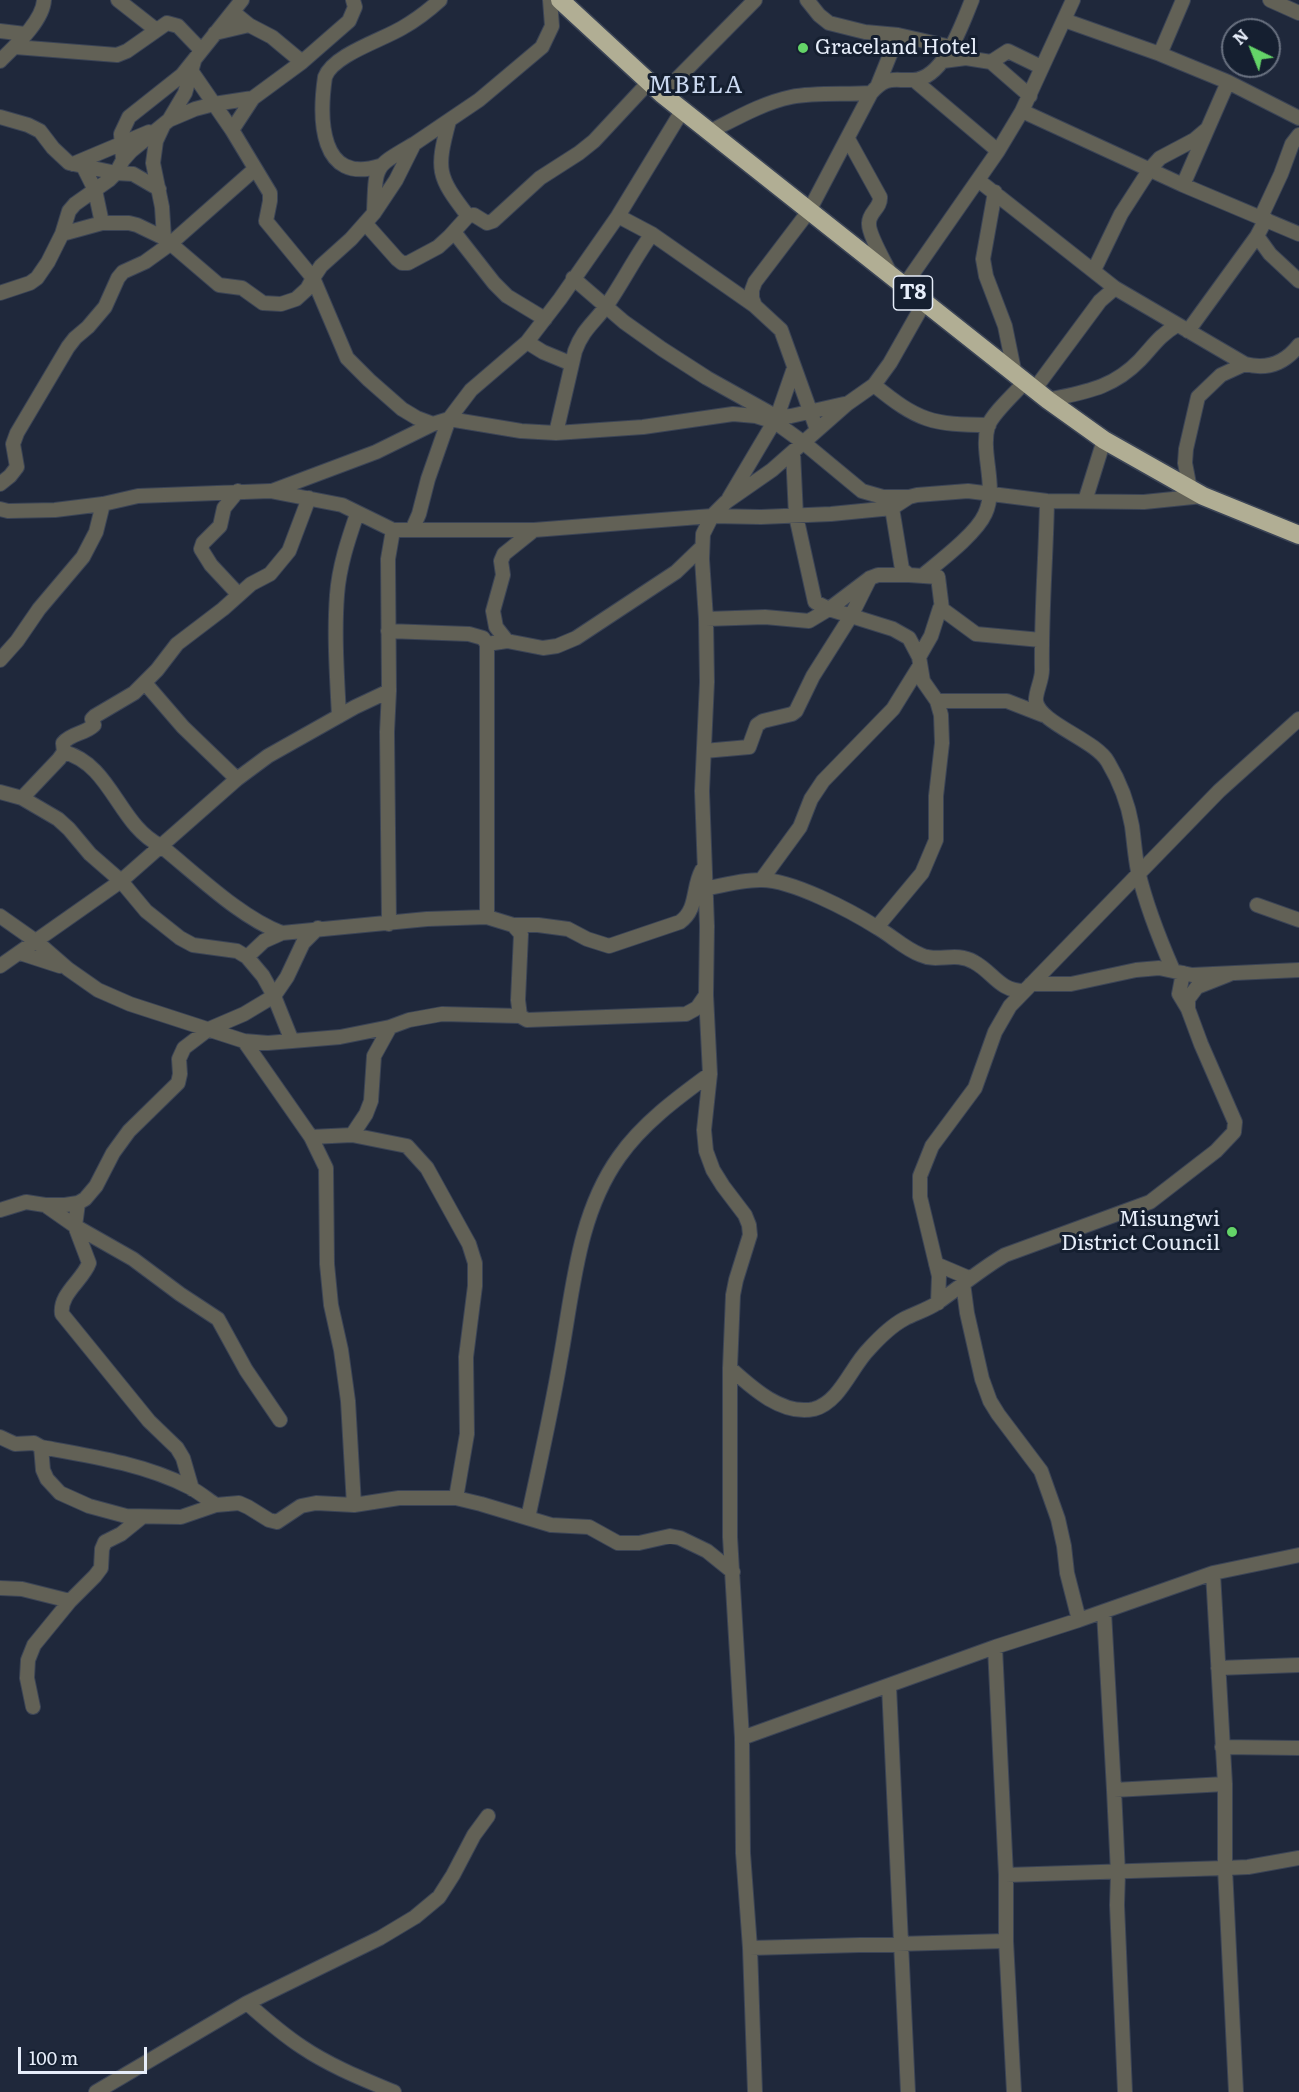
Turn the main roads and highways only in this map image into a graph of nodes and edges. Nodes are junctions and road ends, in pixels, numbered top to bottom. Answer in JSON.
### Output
{"nodes":[{"id":1,"x":560,"y":0,"type":"edge"},
{"id":2,"x":1299,"y":535,"type":"edge"}],
"edges":[{"from":1,"to":2,"type":"highway","number":"T8"}]}
